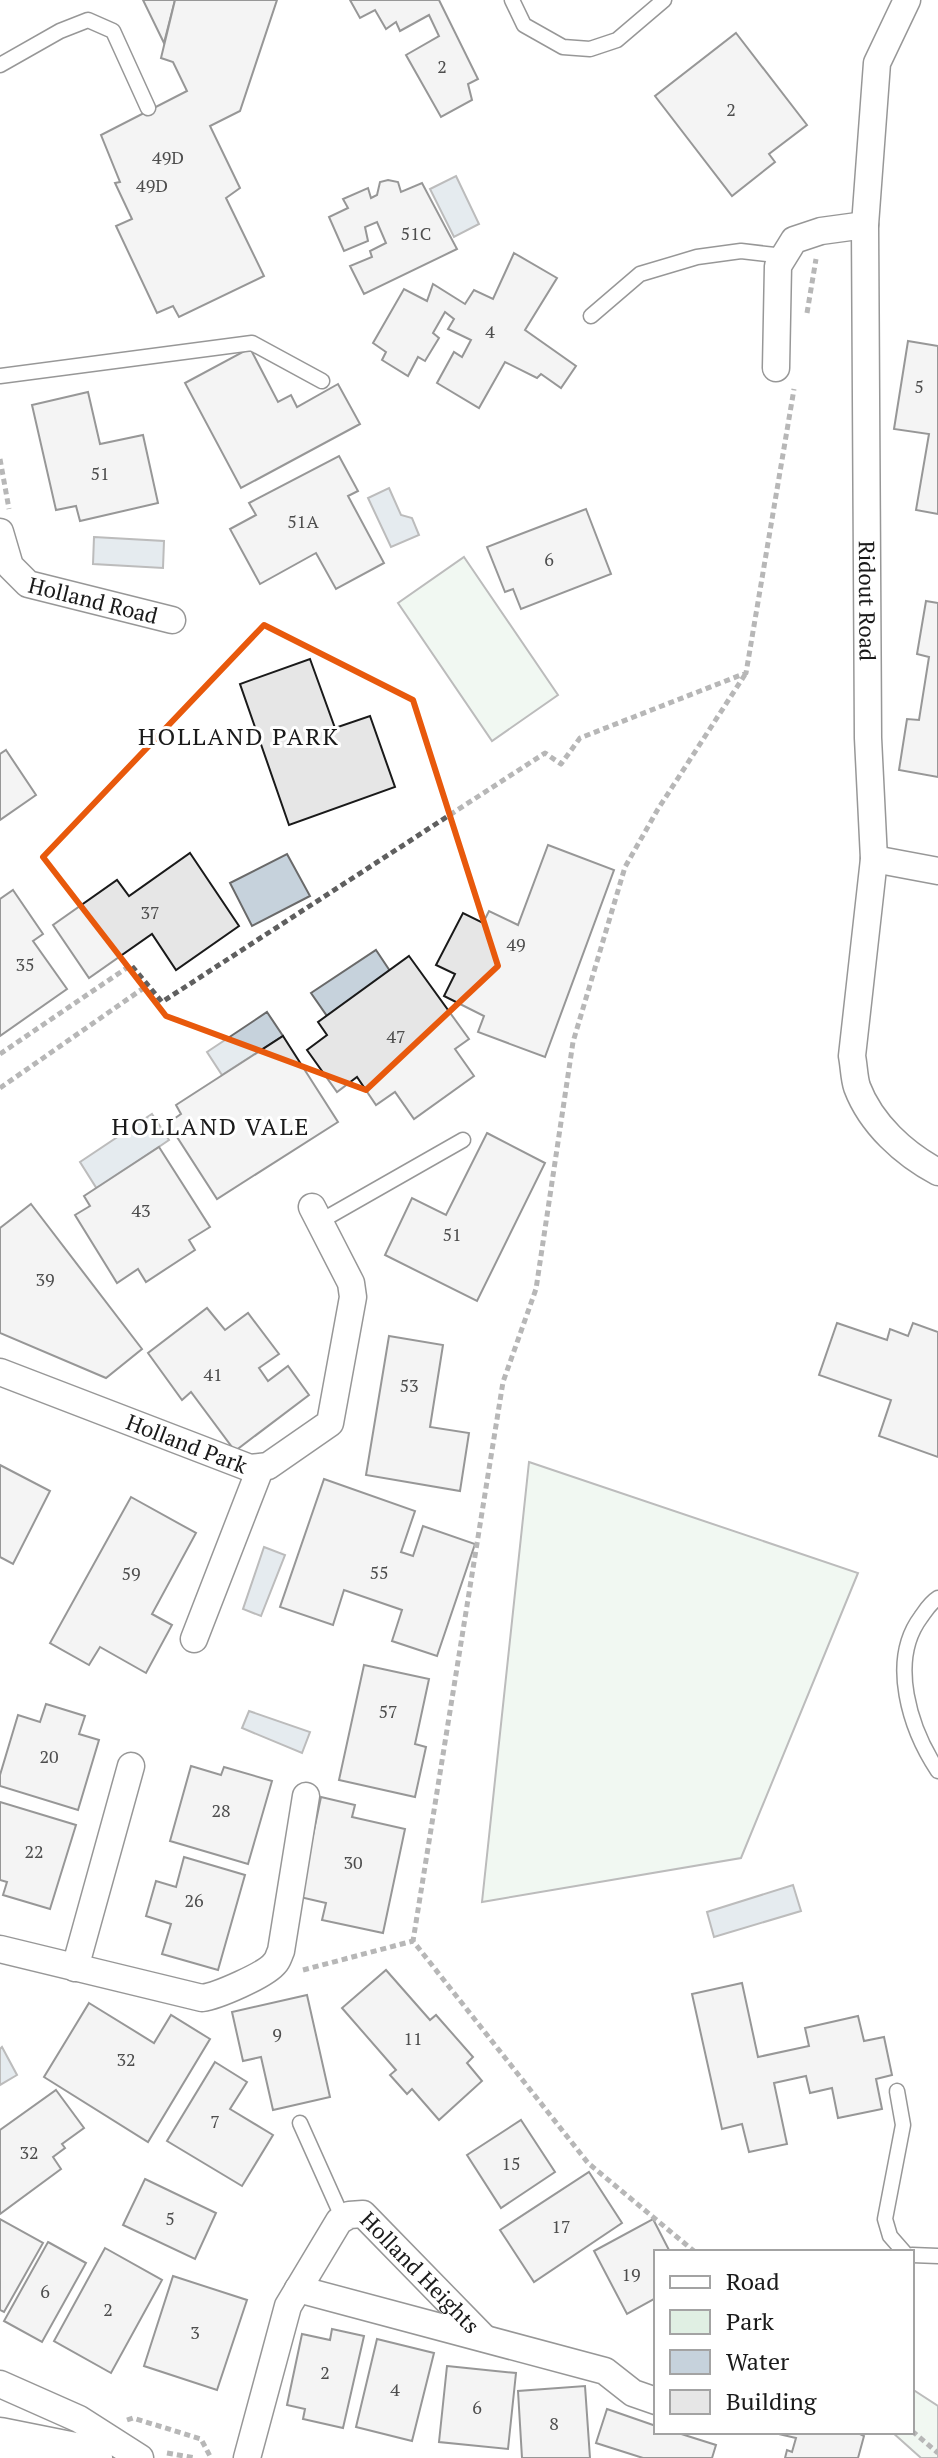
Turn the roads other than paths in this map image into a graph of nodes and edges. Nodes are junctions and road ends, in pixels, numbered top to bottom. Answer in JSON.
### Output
{"nodes":[{"id":1,"x":512,"y":0,"type":"edge"},
{"id":2,"x":664,"y":0,"type":"edge"},
{"id":3,"x":907,"y":0,"type":"edge"},
{"id":4,"x":0,"y":65,"type":"edge"},
{"id":5,"x":148,"y":108,"type":"dead end"},
{"id":6,"x":865,"y":225,"type":"junction"},
{"id":7,"x":784,"y":256,"type":"junction"},
{"id":8,"x":591,"y":316,"type":"dead end"},
{"id":9,"x":0,"y":376,"type":"edge"},
{"id":10,"x":786,"y":376,"type":"road end"},
{"id":11,"x":322,"y":381,"type":"dead end"},
{"id":12,"x":5,"y":523,"type":"edge"},
{"id":13,"x":172,"y":620,"type":"dead end"},
{"id":14,"x":874,"y":859,"type":"junction"},
{"id":15,"x":938,"y":871,"type":"edge"},
{"id":16,"x":463,"y":1140,"type":"dead end"},
{"id":17,"x":938,"y":1172,"type":"edge"},
{"id":18,"x":315,"y":1214,"type":"joint"},
{"id":19,"x":0,"y":1372,"type":"edge"},
{"id":20,"x":260,"y":1469,"type":"junction"},
{"id":21,"x":938,"y":1598,"type":"edge"},
{"id":22,"x":194,"y":1639,"type":"dead end"},
{"id":23,"x":131,"y":1766,"type":"dead end"},
{"id":24,"x":938,"y":1771,"type":"edge"},
{"id":25,"x":306,"y":1796,"type":"dead end"},
{"id":26,"x":0,"y":1949,"type":"edge"},
{"id":27,"x":75,"y":1968,"type":"junction"},
{"id":28,"x":897,"y":2091,"type":"dead end"},
{"id":29,"x":300,"y":2123,"type":"dead end"},
{"id":30,"x":343,"y":2219,"type":"junction"},
{"id":31,"x":902,"y":2250,"type":"edge"},
{"id":32,"x":914,"y":2255,"type":"edge"},
{"id":33,"x":938,"y":2256,"type":"edge"},
{"id":34,"x":298,"y":2289,"type":"junction"},
{"id":35,"x":484,"y":2338,"type":"junction"},
{"id":36,"x":0,"y":2384,"type":"edge"},
{"id":37,"x":654,"y":2400,"type":"edge"},
{"id":38,"x":0,"y":2440,"type":"edge"},
{"id":39,"x":94,"y":2445,"type":"edge"},
{"id":40,"x":140,"y":2458,"type":"edge"},
{"id":41,"x":247,"y":2458,"type":"edge"}],
"edges":[{"from":1,"to":2,"type":"lane"},
{"from":3,"to":6,"type":"street","name":"Ridout Road"},
{"from":4,"to":5,"type":"lane"},
{"from":6,"to":7,"type":"street"},
{"from":6,"to":14,"type":"street","name":"Ridout Road"},
{"from":7,"to":8,"type":"lane"},
{"from":7,"to":10,"type":"street"},
{"from":9,"to":11,"type":"lane"},
{"from":12,"to":13,"type":"street","name":"Holland Road"},
{"from":14,"to":15,"type":"street"},
{"from":14,"to":17,"type":"street","name":"Ridout Road"},
{"from":16,"to":18,"type":"lane"},
{"from":18,"to":20,"type":"street","name":"Holland Park"},
{"from":19,"to":20,"type":"street","name":"Holland Park"},
{"from":20,"to":22,"type":"street"},
{"from":21,"to":24,"type":"lane"},
{"from":23,"to":27,"type":"street"},
{"from":25,"to":27,"type":"street"},
{"from":26,"to":27,"type":"street"},
{"from":28,"to":31,"type":"lane"},
{"from":29,"to":30,"type":"lane"},
{"from":30,"to":34,"type":"street","name":"Holland Heights"},
{"from":30,"to":35,"type":"street","name":"Holland Heights"},
{"from":32,"to":33,"type":"lane"},
{"from":34,"to":35,"type":"street","name":"Holland Heights"},
{"from":34,"to":41,"type":"street","name":"Holland Heights"},
{"from":35,"to":37,"type":"street","name":"Holland Heights"},
{"from":36,"to":39,"type":"street"},
{"from":38,"to":39,"type":"highway"},
{"from":39,"to":40,"type":"street"}]}
